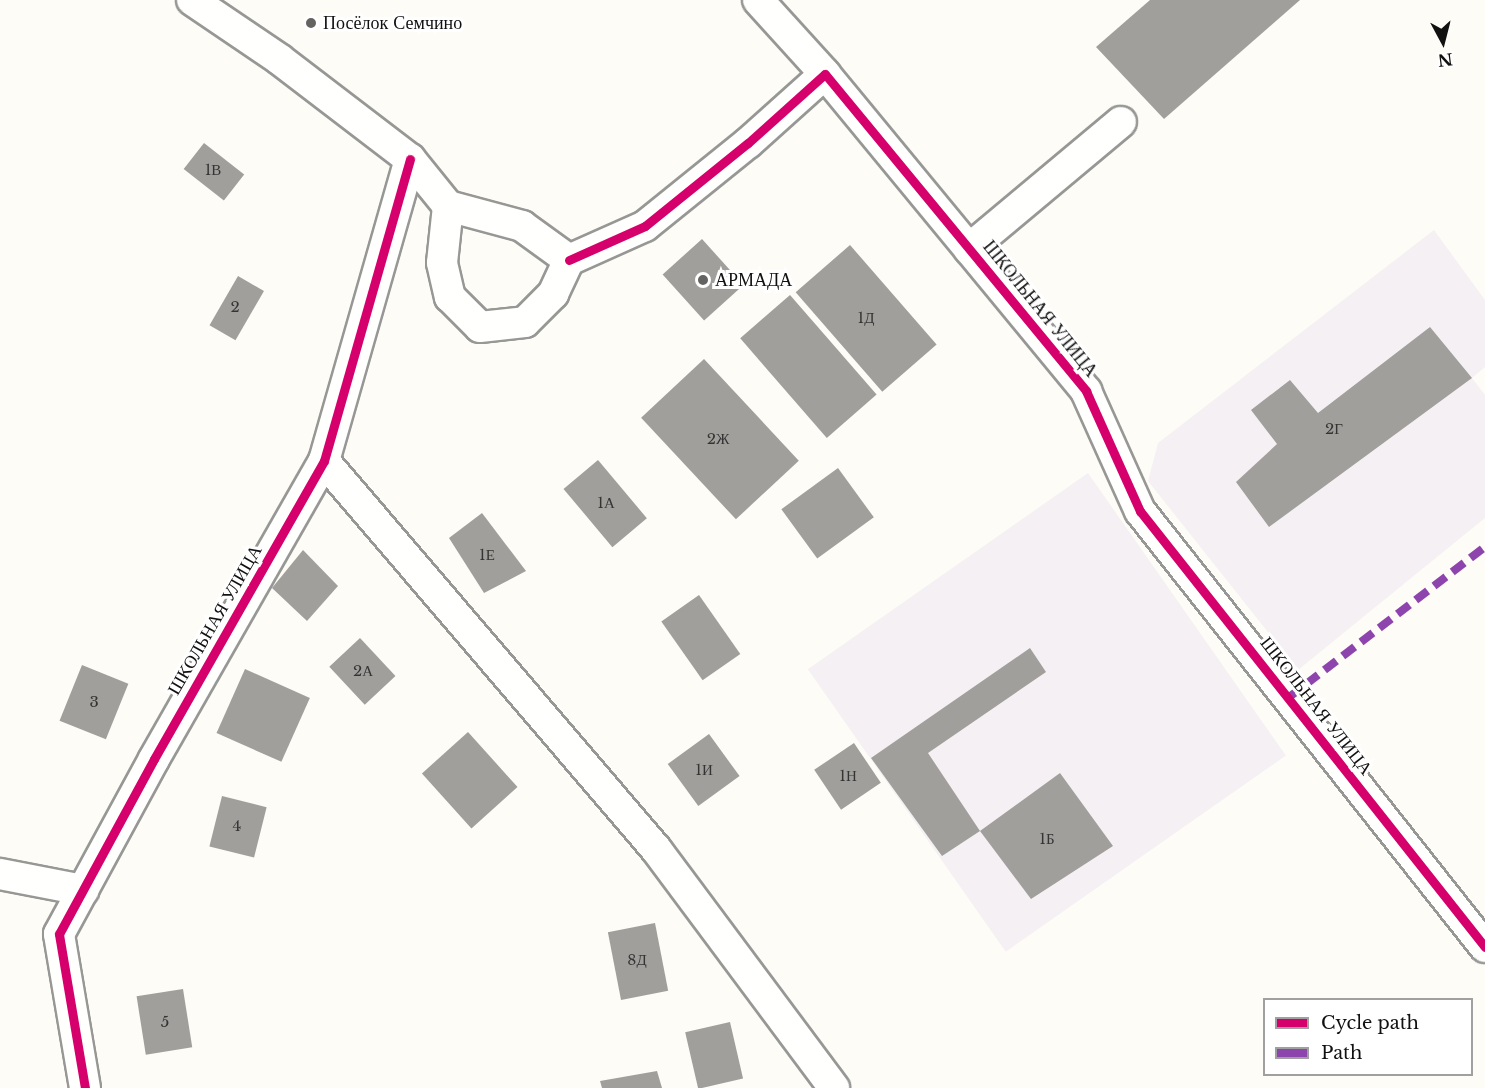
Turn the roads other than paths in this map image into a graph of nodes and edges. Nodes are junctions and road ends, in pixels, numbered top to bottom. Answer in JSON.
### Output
{"nodes":[{"id":1,"x":192,"y":0,"type":"edge"},
{"id":2,"x":758,"y":0,"type":"edge"},
{"id":3,"x":825,"y":75,"type":"junction"},
{"id":4,"x":1121,"y":122,"type":"dead end"},
{"id":5,"x":410,"y":159,"type":"junction"},
{"id":6,"x":448,"y":206,"type":"junction"},
{"id":7,"x":969,"y":249,"type":"junction"},
{"id":8,"x":569,"y":260,"type":"junction"},
{"id":9,"x":324,"y":461,"type":"junction"},
{"id":10,"x":0,"y":874,"type":"edge"},
{"id":11,"x":83,"y":890,"type":"junction"},
{"id":12,"x":1485,"y":947,"type":"edge"},
{"id":13,"x":85,"y":1088,"type":"edge"},
{"id":14,"x":834,"y":1088,"type":"edge"}],
"edges":[{"from":1,"to":5,"type":"street"},
{"from":2,"to":3,"type":"street","name":"ШКОЛЬНАЯ УЛИЦА"},
{"from":3,"to":7,"type":"street","name":"ШКОЛЬНАЯ УЛИЦА"},
{"from":3,"to":8,"type":"street"},
{"from":4,"to":7,"type":"street"},
{"from":5,"to":6,"type":"street"},
{"from":5,"to":9,"type":"street","name":"ШКОЛЬНАЯ УЛИЦА"},
{"from":6,"to":8,"type":"street"},
{"from":6,"to":8,"type":"street"},
{"from":7,"to":12,"type":"street","name":"ШКОЛЬНАЯ УЛИЦА"},
{"from":9,"to":11,"type":"street","name":"ШКОЛЬНАЯ УЛИЦА"},
{"from":9,"to":14,"type":"street"},
{"from":10,"to":11,"type":"street"},
{"from":11,"to":13,"type":"street","name":"ШКОЛЬНАЯ УЛИЦА"}]}
